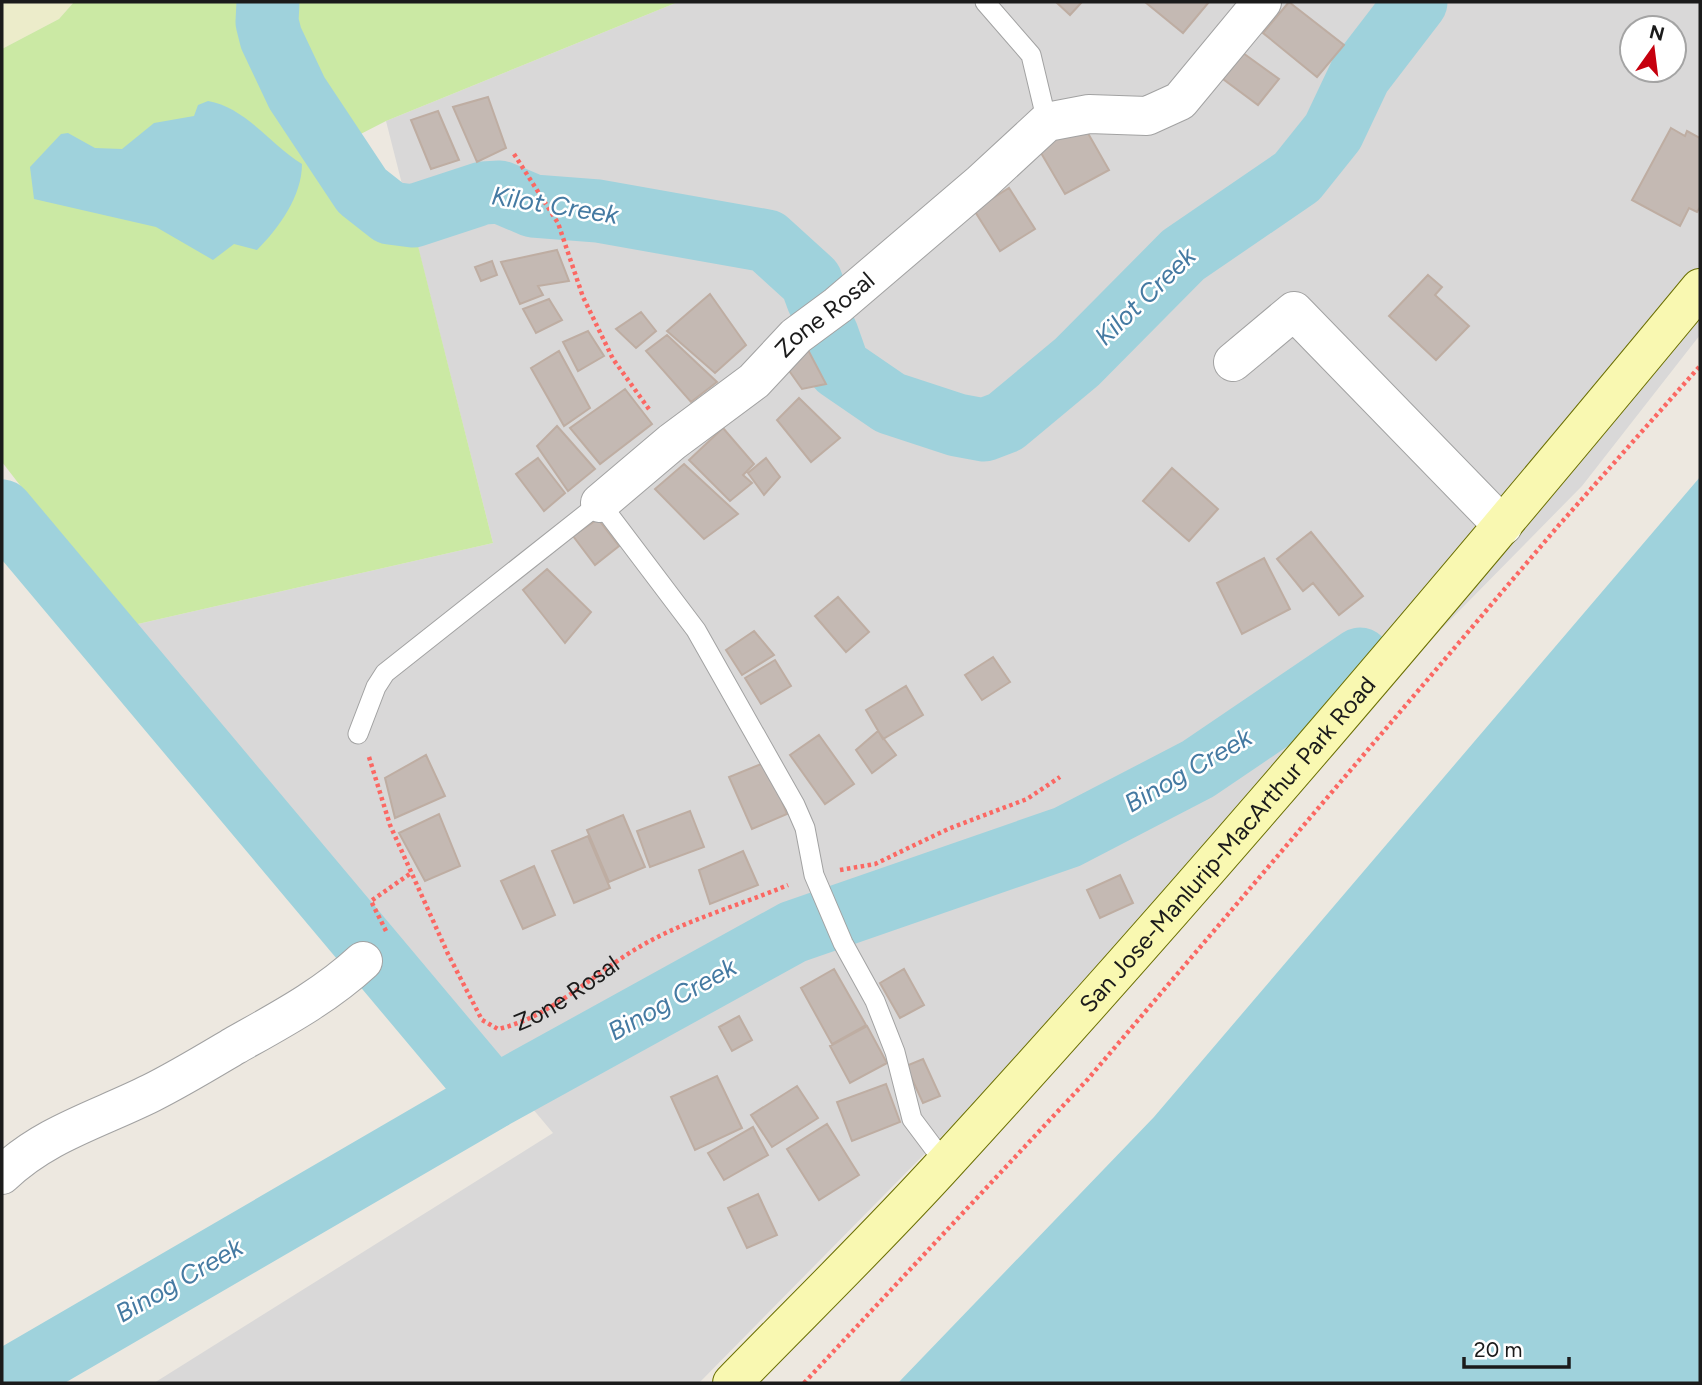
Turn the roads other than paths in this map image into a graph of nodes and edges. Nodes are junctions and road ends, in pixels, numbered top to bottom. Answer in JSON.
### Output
{"nodes":[{"id":1,"x":985,"y":2,"type":"edge"},
{"id":2,"x":1262,"y":2,"type":"edge"},
{"id":3,"x":1047,"y":122,"type":"junction"},
{"id":4,"x":1700,"y":288,"type":"edge"},
{"id":5,"x":1233,"y":362,"type":"dead end"},
{"id":6,"x":600,"y":503,"type":"junction"},
{"id":7,"x":1503,"y":526,"type":"junction"},
{"id":8,"x":358,"y":734,"type":"road end"},
{"id":9,"x":376,"y":949,"type":"road end"},
{"id":10,"x":945,"y":1163,"type":"junction"},
{"id":11,"x":2,"y":1175,"type":"edge"},
{"id":12,"x":732,"y":1383,"type":"edge"}],
"edges":[{"from":1,"to":3,"type":"lane"},
{"from":2,"to":3,"type":"street"},
{"from":3,"to":6,"type":"street","name":"Zone Rosal"},
{"from":4,"to":7,"type":"main road","name":"San Jose-Manlurip-MacArthur Park Road"},
{"from":5,"to":7,"type":"street"},
{"from":6,"to":8,"type":"lane","name":"Zone Rosal"},
{"from":6,"to":10,"type":"lane"},
{"from":7,"to":10,"type":"main road","name":"San Jose-Manlurip-MacArthur Park Road"},
{"from":9,"to":11,"type":"street"},
{"from":10,"to":12,"type":"main road","name":"San Jose-Manlurip-MacArthur Park Road"}]}
